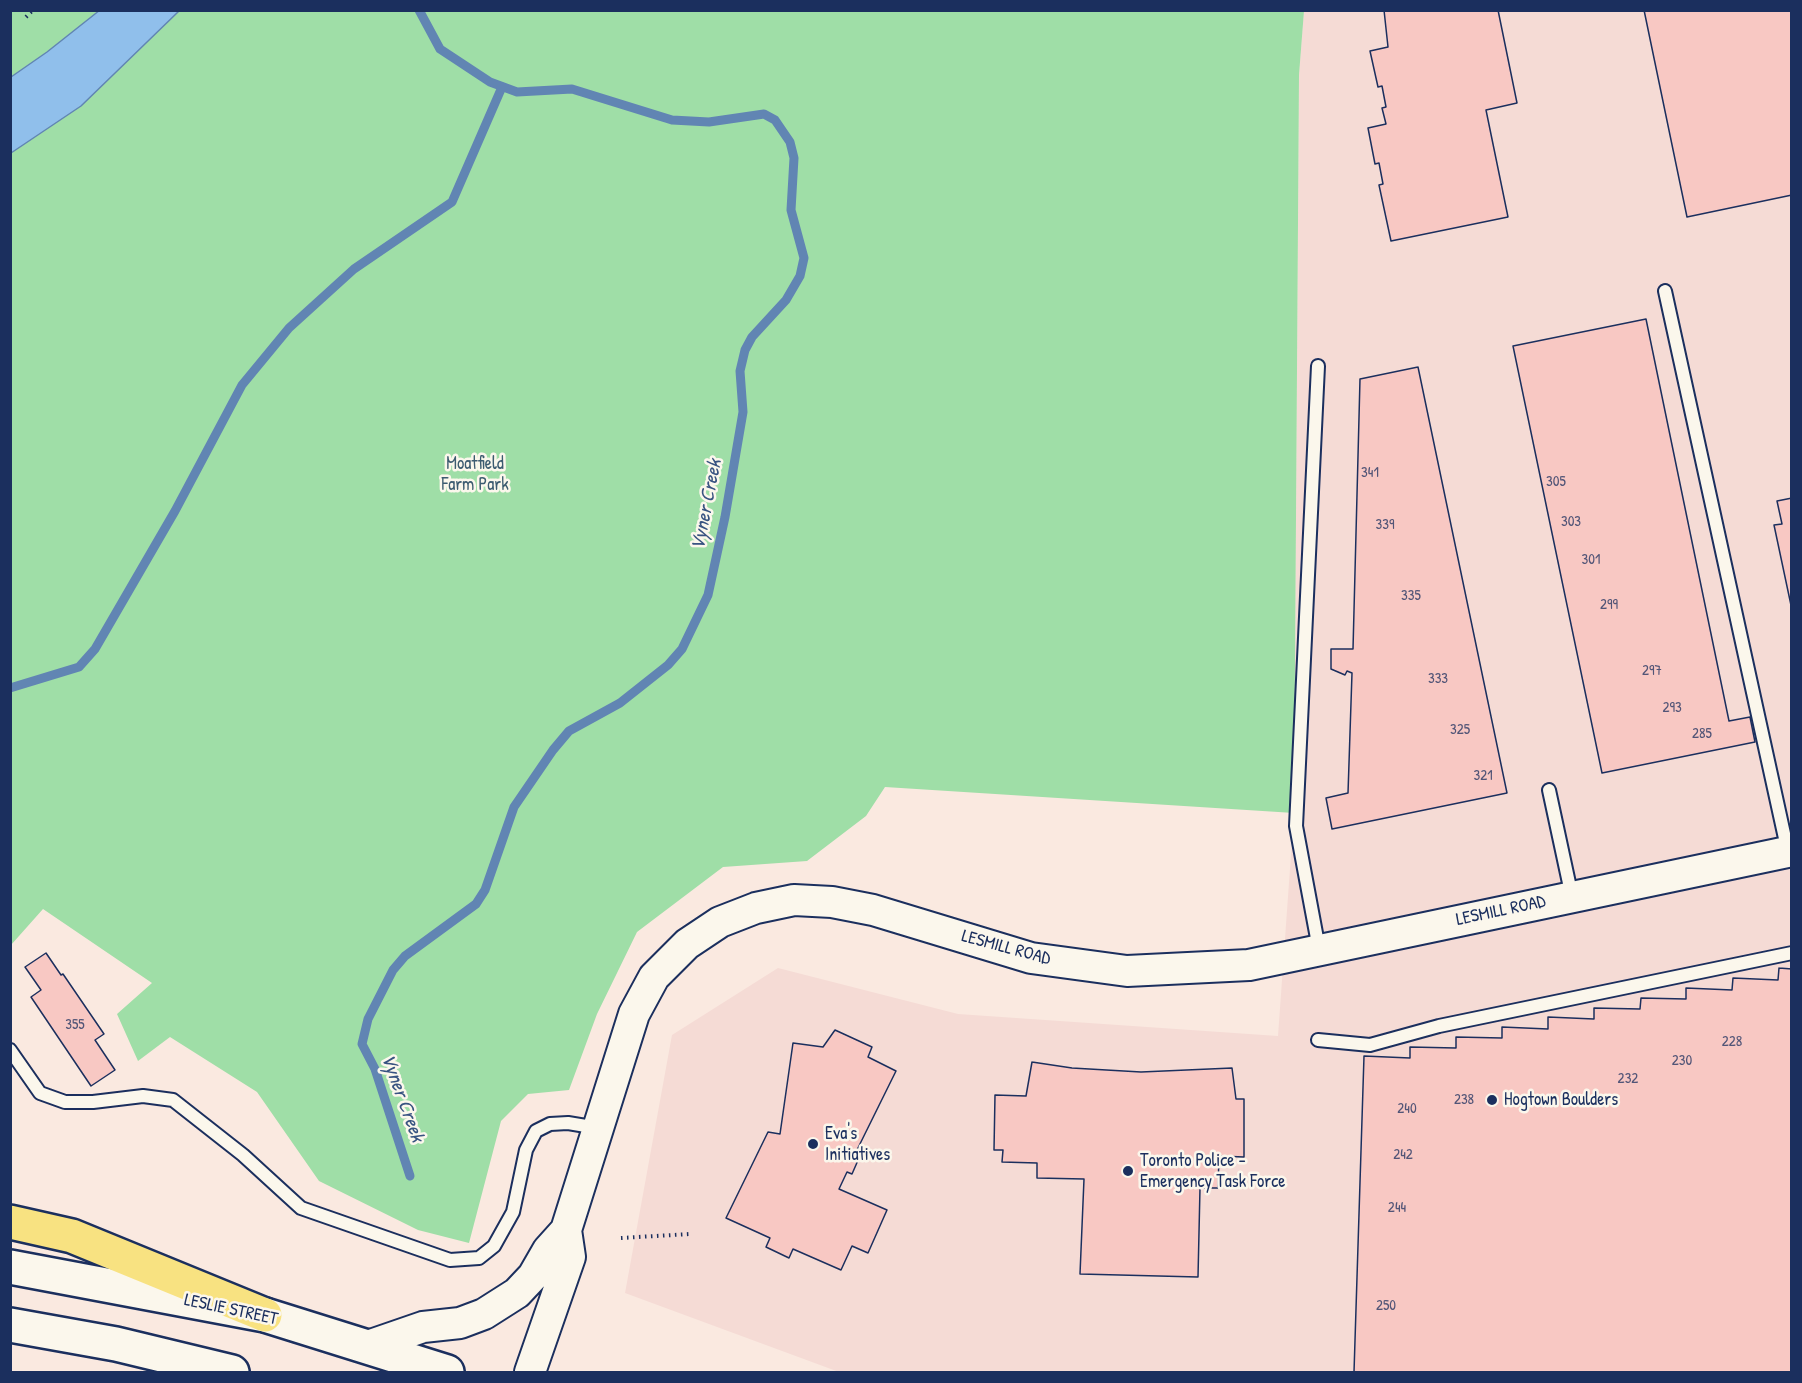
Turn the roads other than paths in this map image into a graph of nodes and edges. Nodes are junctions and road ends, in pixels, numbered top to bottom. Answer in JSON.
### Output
{"nodes":[{"id":1,"x":1665,"y":291,"type":"dead end"},
{"id":2,"x":1318,"y":366,"type":"dead end"},
{"id":3,"x":1549,"y":790,"type":"dead end"},
{"id":4,"x":1790,"y":851,"type":"edge"},
{"id":5,"x":1572,"y":897,"type":"junction"},
{"id":6,"x":1319,"y":949,"type":"junction"},
{"id":7,"x":1791,"y":953,"type":"edge"},
{"id":8,"x":1318,"y":1040,"type":"dead end"},
{"id":9,"x":10,"y":1050,"type":"edge"},
{"id":10,"x":599,"y":1129,"type":"junction"},
{"id":11,"x":10,"y":1222,"type":"edge"},
{"id":12,"x":566,"y":1230,"type":"junction"},
{"id":13,"x":10,"y":1267,"type":"edge"},
{"id":14,"x":265,"y":1315,"type":"junction"},
{"id":15,"x":10,"y":1325,"type":"edge"},
{"id":16,"x":365,"y":1347,"type":"junction"},
{"id":17,"x":232,"y":1372,"type":"edge"},
{"id":18,"x":447,"y":1372,"type":"edge"},
{"id":19,"x":530,"y":1372,"type":"edge"}],
"edges":[{"from":1,"to":4,"type":"lane"},
{"from":2,"to":6,"type":"lane"},
{"from":3,"to":5,"type":"lane"},
{"from":4,"to":5,"type":"street","name":"LESMILL ROAD"},
{"from":5,"to":6,"type":"street","name":"LESMILL ROAD"},
{"from":6,"to":10,"type":"street","name":"LESMILL ROAD"},
{"from":7,"to":8,"type":"lane"},
{"from":9,"to":10,"type":"lane"},
{"from":10,"to":12,"type":"street","name":"LESMILL ROAD"},
{"from":11,"to":14,"type":"highway"},
{"from":12,"to":16,"type":"street"},
{"from":12,"to":19,"type":"street","name":"LESMILL ROAD"},
{"from":13,"to":14,"type":"main road","name":"LESLIE STREET"},
{"from":14,"to":16,"type":"main road","name":"LESLIE STREET"},
{"from":15,"to":17,"type":"main road"},
{"from":16,"to":18,"type":"main road","name":"LESLIE STREET"}]}
